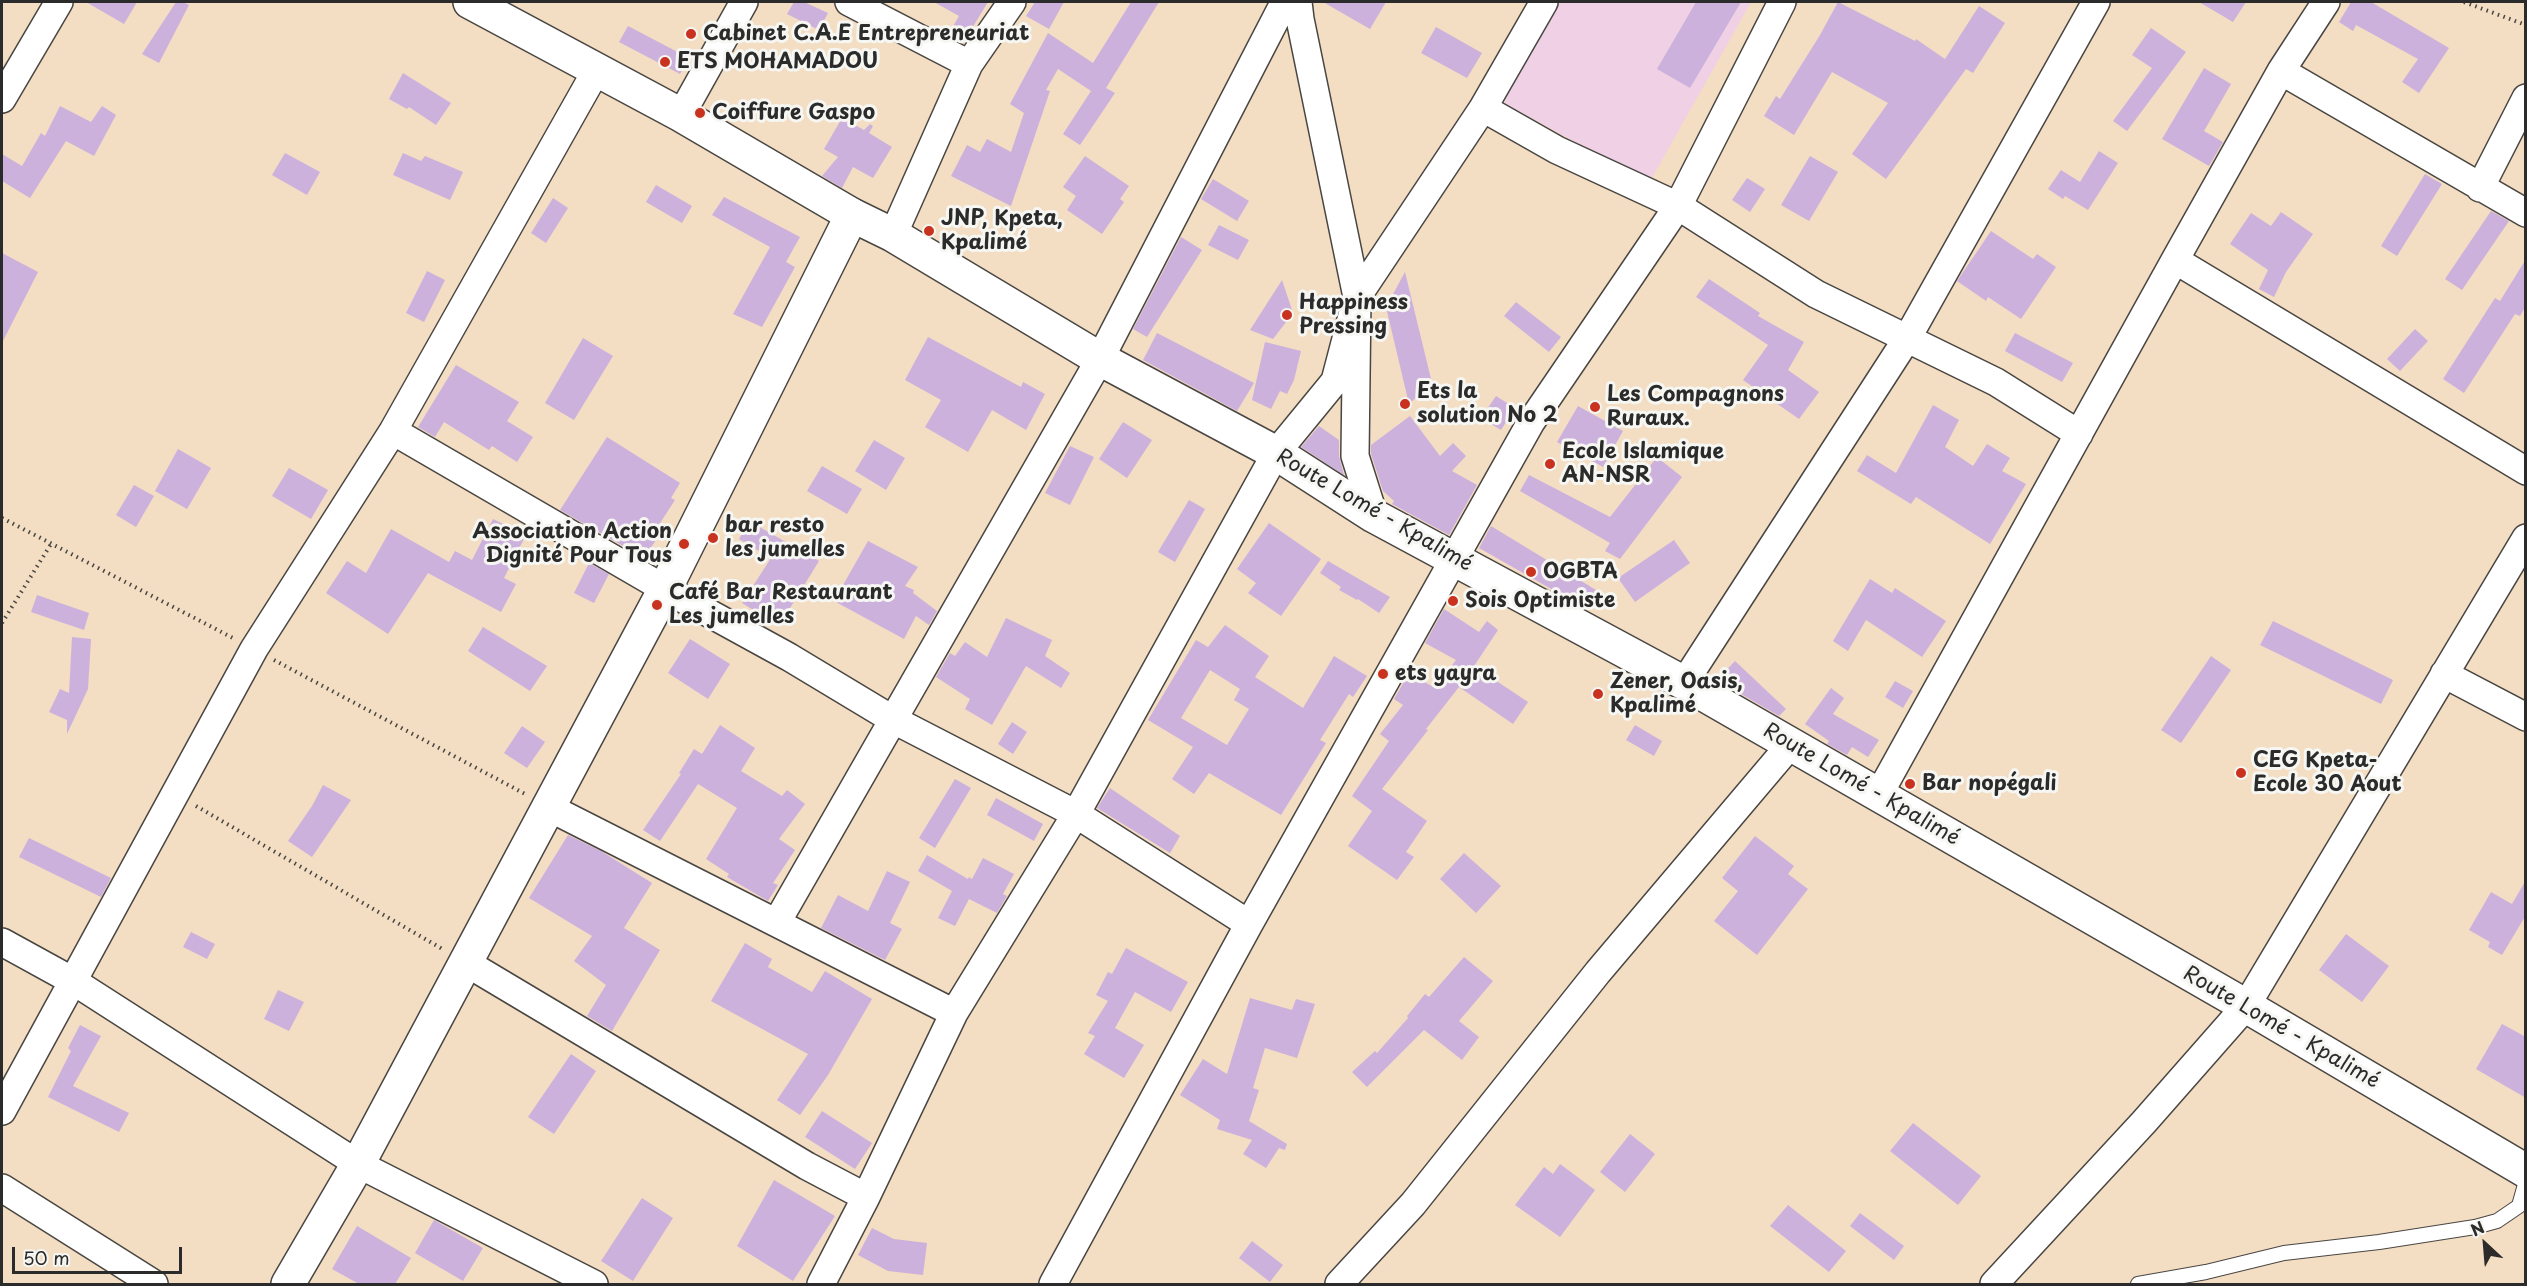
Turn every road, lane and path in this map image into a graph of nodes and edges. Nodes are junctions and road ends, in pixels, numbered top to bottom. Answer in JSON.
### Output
{"nodes":[{"id":1,"x":59,"y":2,"type":"edge"},
{"id":2,"x":744,"y":2,"type":"edge"},
{"id":3,"x":849,"y":2,"type":"edge"},
{"id":4,"x":1012,"y":2,"type":"edge"},
{"id":5,"x":1544,"y":2,"type":"edge"},
{"id":6,"x":1782,"y":2,"type":"edge"},
{"id":7,"x":2096,"y":2,"type":"edge"},
{"id":8,"x":2326,"y":2,"type":"edge"},
{"id":9,"x":2464,"y":2,"type":"edge"},
{"id":10,"x":485,"y":6,"type":"edge"},
{"id":11,"x":1290,"y":7,"type":"edge"},
{"id":12,"x":2526,"y":26,"type":"edge"},
{"id":13,"x":969,"y":64,"type":"junction"},
{"id":14,"x":596,"y":71,"type":"junction"},
{"id":15,"x":2281,"y":71,"type":"junction"},
{"id":16,"x":2526,"y":98,"type":"edge"},
{"id":17,"x":2,"y":99,"type":"edge"},
{"id":18,"x":1483,"y":108,"type":"junction"},
{"id":19,"x":681,"y":115,"type":"junction"},
{"id":20,"x":2480,"y":188,"type":"junction"},
{"id":21,"x":1678,"y":206,"type":"junction"},
{"id":22,"x":2526,"y":213,"type":"edge"},
{"id":23,"x":852,"y":215,"type":"junction"},
{"id":24,"x":893,"y":235,"type":"junction"},
{"id":25,"x":2175,"y":260,"type":"junction"},
{"id":26,"x":1357,"y":297,"type":"junction"},
{"id":27,"x":1908,"y":337,"type":"junction"},
{"id":28,"x":1101,"y":359,"type":"junction"},
{"id":29,"x":393,"y":431,"type":"junction"},
{"id":30,"x":2079,"y":434,"type":"junction"},
{"id":31,"x":1276,"y":453,"type":"junction"},
{"id":32,"x":2526,"y":471,"type":"edge"},
{"id":33,"x":1374,"y":516,"type":"junction"},
{"id":34,"x":2526,"y":537,"type":"edge"},
{"id":35,"x":51,"y":544,"type":"dead end"},
{"id":36,"x":1454,"y":559,"type":"junction"},
{"id":37,"x":665,"y":589,"type":"junction"},
{"id":38,"x":2,"y":623,"type":"edge"},
{"id":39,"x":2444,"y":674,"type":"junction"},
{"id":40,"x":1684,"y":684,"type":"junction"},
{"id":41,"x":2526,"y":717,"type":"edge"},
{"id":42,"x":892,"y":719,"type":"junction"},
{"id":43,"x":1791,"y":744,"type":"junction"},
{"id":44,"x":175,"y":794,"type":"junction"},
{"id":45,"x":1878,"y":796,"type":"junction"},
{"id":46,"x":548,"y":807,"type":"junction"},
{"id":47,"x":1076,"y":814,"type":"junction"},
{"id":48,"x":777,"y":922,"type":"junction"},
{"id":49,"x":1249,"y":924,"type":"junction"},
{"id":50,"x":2,"y":942,"type":"edge"},
{"id":51,"x":465,"y":962,"type":"junction"},
{"id":52,"x":73,"y":981,"type":"junction"},
{"id":53,"x":2246,"y":1006,"type":"junction"},
{"id":54,"x":954,"y":1013,"type":"junction"},
{"id":55,"x":2,"y":1112,"type":"edge"},
{"id":56,"x":358,"y":1164,"type":"junction"},
{"id":57,"x":2526,"y":1171,"type":"edge"},
{"id":58,"x":2526,"y":1181,"type":"edge"},
{"id":59,"x":2,"y":1188,"type":"edge"},
{"id":60,"x":866,"y":1197,"type":"junction"},
{"id":61,"x":154,"y":1284,"type":"edge"},
{"id":62,"x":288,"y":1284,"type":"edge"},
{"id":63,"x":594,"y":1284,"type":"edge"},
{"id":64,"x":821,"y":1284,"type":"edge"},
{"id":65,"x":1053,"y":1284,"type":"edge"},
{"id":66,"x":1339,"y":1284,"type":"edge"},
{"id":67,"x":1994,"y":1284,"type":"edge"},
{"id":68,"x":2138,"y":1284,"type":"edge"}],
"edges":[{"from":1,"to":17,"type":"street"},
{"from":2,"to":19,"type":"street"},
{"from":3,"to":13,"type":"street"},
{"from":4,"to":13,"type":"street"},
{"from":5,"to":18,"type":"street"},
{"from":6,"to":21,"type":"street"},
{"from":7,"to":27,"type":"street"},
{"from":8,"to":15,"type":"street"},
{"from":9,"to":12,"type":"path"},
{"from":10,"to":14,"type":"main road","name":"Route Lomé - Kpalimé"},
{"from":11,"to":26,"type":"street"},
{"from":11,"to":28,"type":"street"},
{"from":13,"to":24,"type":"street"},
{"from":14,"to":19,"type":"main road","name":"Route Lomé - Kpalimé"},
{"from":14,"to":29,"type":"street"},
{"from":15,"to":20,"type":"street"},
{"from":15,"to":25,"type":"street"},
{"from":16,"to":20,"type":"street"},
{"from":18,"to":21,"type":"street"},
{"from":18,"to":26,"type":"street"},
{"from":19,"to":23,"type":"main road","name":"Route Lomé - Kpalimé"},
{"from":20,"to":22,"type":"street"},
{"from":21,"to":27,"type":"street"},
{"from":21,"to":36,"type":"street"},
{"from":23,"to":24,"type":"main road","name":"Route Lomé - Kpalimé"},
{"from":23,"to":37,"type":"main road"},
{"from":24,"to":28,"type":"main road","name":"Route Lomé - Kpalimé"},
{"from":25,"to":30,"type":"street"},
{"from":25,"to":32,"type":"street"},
{"from":26,"to":31,"type":"street"},
{"from":26,"to":33,"type":"street"},
{"from":27,"to":30,"type":"street"},
{"from":27,"to":40,"type":"street"},
{"from":28,"to":31,"type":"main road","name":"Route Lomé - Kpalimé"},
{"from":28,"to":42,"type":"street"},
{"from":29,"to":37,"type":"street"},
{"from":29,"to":44,"type":"street"},
{"from":30,"to":45,"type":"street"},
{"from":31,"to":33,"type":"main road","name":"Route Lomé - Kpalimé"},
{"from":31,"to":47,"type":"street"},
{"from":33,"to":36,"type":"main road","name":"Route Lomé - Kpalimé"},
{"from":34,"to":39,"type":"street"},
{"from":35,"to":38,"type":"path"},
{"from":36,"to":40,"type":"main road","name":"Route Lomé - Kpalimé"},
{"from":36,"to":49,"type":"street"},
{"from":37,"to":42,"type":"street"},
{"from":37,"to":46,"type":"main road"},
{"from":39,"to":41,"type":"street"},
{"from":39,"to":53,"type":"street"},
{"from":40,"to":43,"type":"main road","name":"Route Lomé - Kpalimé"},
{"from":42,"to":47,"type":"street"},
{"from":42,"to":48,"type":"street"},
{"from":43,"to":45,"type":"main road","name":"Route Lomé - Kpalimé"},
{"from":43,"to":66,"type":"street"},
{"from":44,"to":51,"type":"path"},
{"from":44,"to":52,"type":"street"},
{"from":45,"to":53,"type":"main road","name":"Route Lomé - Kpalimé"},
{"from":46,"to":48,"type":"street"},
{"from":46,"to":51,"type":"main road"},
{"from":47,"to":49,"type":"street"},
{"from":47,"to":54,"type":"street"},
{"from":48,"to":54,"type":"street"},
{"from":49,"to":65,"type":"street"},
{"from":50,"to":52,"type":"street"},
{"from":51,"to":56,"type":"main road"},
{"from":51,"to":60,"type":"street"},
{"from":52,"to":55,"type":"street"},
{"from":52,"to":56,"type":"street"},
{"from":53,"to":57,"type":"main road","name":"Route Lomé - Kpalimé"},
{"from":53,"to":67,"type":"street"},
{"from":54,"to":60,"type":"street"},
{"from":56,"to":62,"type":"main road"},
{"from":56,"to":63,"type":"street"},
{"from":58,"to":68,"type":"lane"},
{"from":59,"to":61,"type":"street"},
{"from":60,"to":64,"type":"street"}]}
